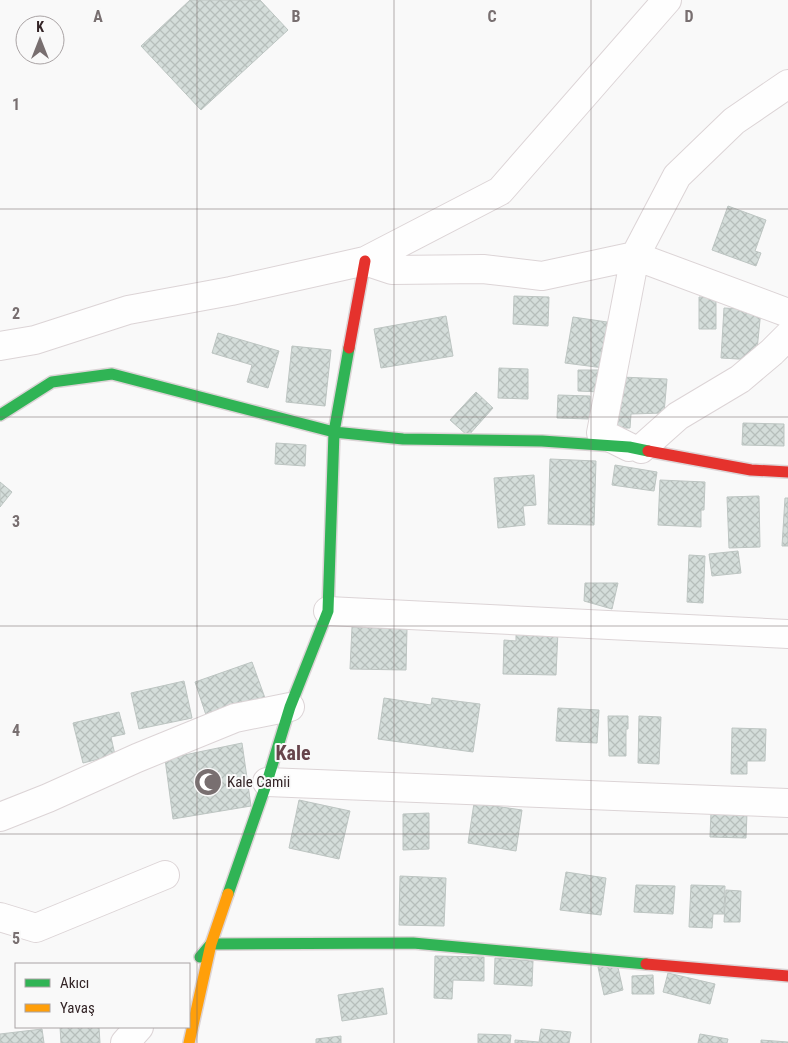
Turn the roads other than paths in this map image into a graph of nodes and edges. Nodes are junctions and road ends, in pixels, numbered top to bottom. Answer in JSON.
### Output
{"nodes":[{"id":1,"x":667,"y":0,"type":"edge"},
{"id":2,"x":788,"y":84,"type":"edge"},
{"id":3,"x":635,"y":256,"type":"junction"},
{"id":4,"x":366,"y":261,"type":"junction"},
{"id":5,"x":788,"y":313,"type":"edge"},
{"id":6,"x":788,"y":336,"type":"edge"},
{"id":7,"x":0,"y":346,"type":"edge"},
{"id":8,"x":0,"y":415,"type":"edge"},
{"id":9,"x":334,"y":432,"type":"junction"},
{"id":10,"x":635,"y":448,"type":"junction"},
{"id":11,"x":788,"y":472,"type":"edge"},
{"id":12,"x":328,"y":610,"type":"junction"},
{"id":13,"x":788,"y":634,"type":"edge"},
{"id":14,"x":290,"y":707,"type":"junction"},
{"id":15,"x":267,"y":782,"type":"junction"},
{"id":16,"x":788,"y":803,"type":"edge"},
{"id":17,"x":0,"y":817,"type":"edge"},
{"id":18,"x":165,"y":876,"type":"dead end"},
{"id":19,"x":0,"y":917,"type":"edge"},
{"id":20,"x":211,"y":944,"type":"junction"},
{"id":21,"x":194,"y":963,"type":"dead end"},
{"id":22,"x":788,"y":976,"type":"edge"},
{"id":23,"x":138,"y":1028,"type":"edge"},
{"id":24,"x":125,"y":1043,"type":"edge"},
{"id":25,"x":189,"y":1043,"type":"edge"}],
"edges":[{"from":1,"to":4,"type":"street"},
{"from":2,"to":3,"type":"street"},
{"from":3,"to":4,"type":"street"},
{"from":3,"to":5,"type":"street"},
{"from":3,"to":10,"type":"street"},
{"from":4,"to":7,"type":"street"},
{"from":4,"to":9,"type":"street"},
{"from":6,"to":10,"type":"street"},
{"from":8,"to":9,"type":"street"},
{"from":9,"to":10,"type":"street"},
{"from":9,"to":12,"type":"street"},
{"from":10,"to":11,"type":"street"},
{"from":12,"to":13,"type":"street"},
{"from":12,"to":14,"type":"street"},
{"from":14,"to":15,"type":"street"},
{"from":14,"to":17,"type":"street"},
{"from":15,"to":16,"type":"street"},
{"from":15,"to":20,"type":"street"},
{"from":18,"to":19,"type":"street"},
{"from":20,"to":21,"type":"street"},
{"from":20,"to":22,"type":"street"},
{"from":20,"to":25,"type":"street"},
{"from":23,"to":24,"type":"street"}]}
